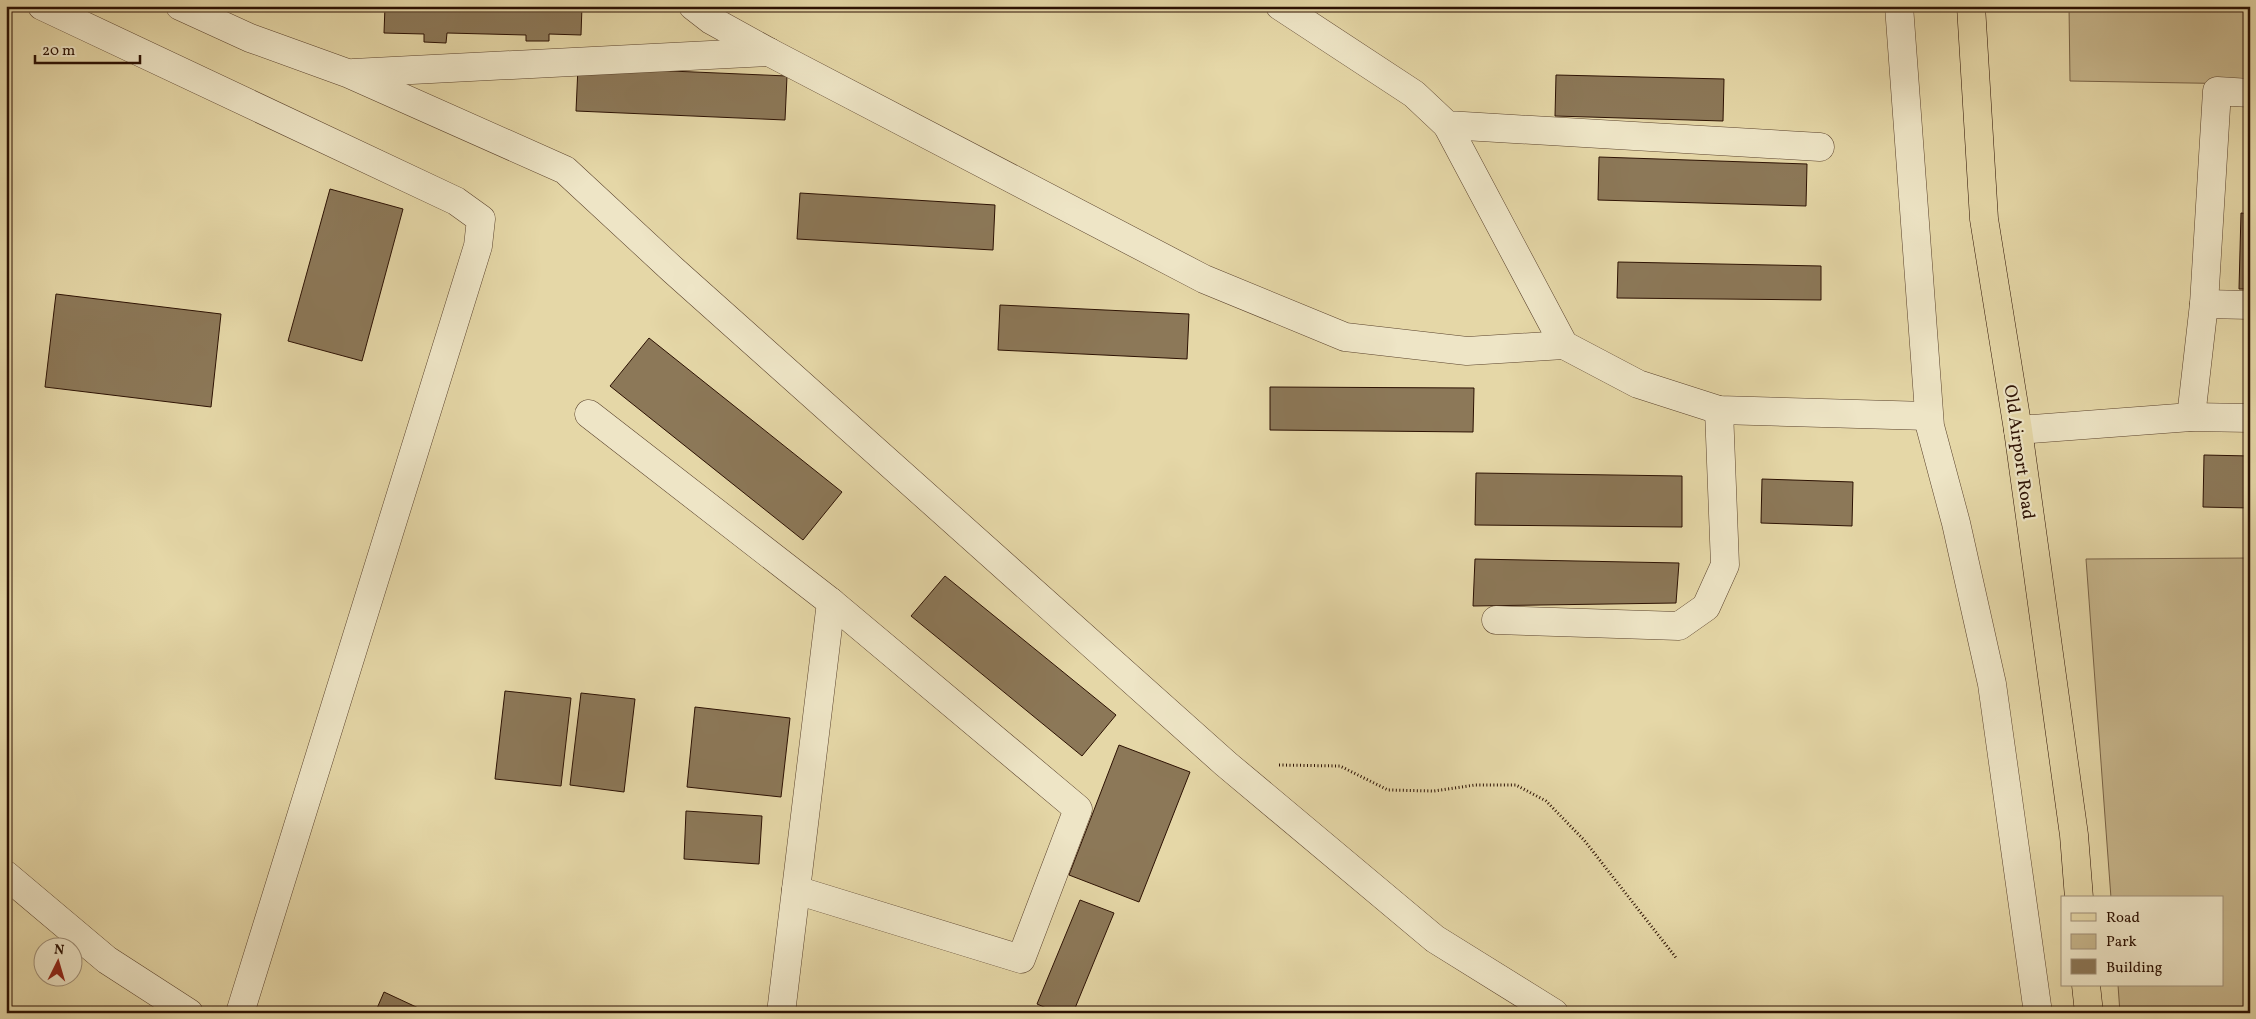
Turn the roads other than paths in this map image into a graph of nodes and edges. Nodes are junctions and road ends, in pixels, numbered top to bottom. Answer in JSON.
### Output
{"nodes":[{"id":1,"x":42,"y":6,"type":"edge"},
{"id":2,"x":180,"y":6,"type":"edge"},
{"id":3,"x":693,"y":6,"type":"edge"},
{"id":4,"x":1280,"y":6,"type":"edge"},
{"id":5,"x":1899,"y":6,"type":"edge"},
{"id":6,"x":1971,"y":6,"type":"edge"},
{"id":7,"x":769,"y":52,"type":"junction"},
{"id":8,"x":347,"y":73,"type":"junction"},
{"id":9,"x":2250,"y":93,"type":"edge"},
{"id":10,"x":1447,"y":125,"type":"junction"},
{"id":11,"x":1820,"y":147,"type":"dead end"},
{"id":12,"x":2204,"y":304,"type":"junction"},
{"id":13,"x":2250,"y":305,"type":"edge"},
{"id":14,"x":1564,"y":345,"type":"junction"},
{"id":15,"x":1719,"y":410,"type":"junction"},
{"id":16,"x":589,"y":414,"type":"dead end"},
{"id":17,"x":1928,"y":416,"type":"junction"},
{"id":18,"x":2190,"y":417,"type":"junction"},
{"id":19,"x":2250,"y":418,"type":"edge"},
{"id":20,"x":2018,"y":430,"type":"junction"},
{"id":21,"x":831,"y":602,"type":"junction"},
{"id":22,"x":1496,"y":620,"type":"dead end"},
{"id":23,"x":6,"y":875,"type":"edge"},
{"id":24,"x":796,"y":890,"type":"junction"},
{"id":25,"x":2079,"y":896,"type":"edge"},
{"id":26,"x":2086,"y":986,"type":"edge"},
{"id":27,"x":189,"y":1013,"type":"edge"},
{"id":28,"x":240,"y":1013,"type":"edge"},
{"id":29,"x":781,"y":1013,"type":"edge"},
{"id":30,"x":1554,"y":1013,"type":"edge"},
{"id":31,"x":2038,"y":1013,"type":"edge"},
{"id":32,"x":2088,"y":1013,"type":"edge"}],
"edges":[{"from":1,"to":28,"type":"street"},
{"from":2,"to":8,"type":"street"},
{"from":3,"to":7,"type":"street"},
{"from":4,"to":10,"type":"street"},
{"from":5,"to":17,"type":"street"},
{"from":6,"to":20,"type":"main road","name":"Old Airport Road"},
{"from":7,"to":8,"type":"street"},
{"from":7,"to":14,"type":"street"},
{"from":8,"to":30,"type":"street"},
{"from":9,"to":12,"type":"street"},
{"from":10,"to":11,"type":"street"},
{"from":10,"to":14,"type":"street"},
{"from":12,"to":13,"type":"street"},
{"from":12,"to":18,"type":"street"},
{"from":14,"to":15,"type":"street"},
{"from":15,"to":17,"type":"street"},
{"from":15,"to":22,"type":"street"},
{"from":16,"to":21,"type":"street"},
{"from":17,"to":31,"type":"street"},
{"from":18,"to":19,"type":"street"},
{"from":18,"to":20,"type":"street"},
{"from":20,"to":25,"type":"main road","name":"Old Airport Road"},
{"from":21,"to":24,"type":"street"},
{"from":21,"to":24,"type":"street"},
{"from":23,"to":27,"type":"street"},
{"from":24,"to":29,"type":"street"},
{"from":26,"to":32,"type":"main road"}]}
